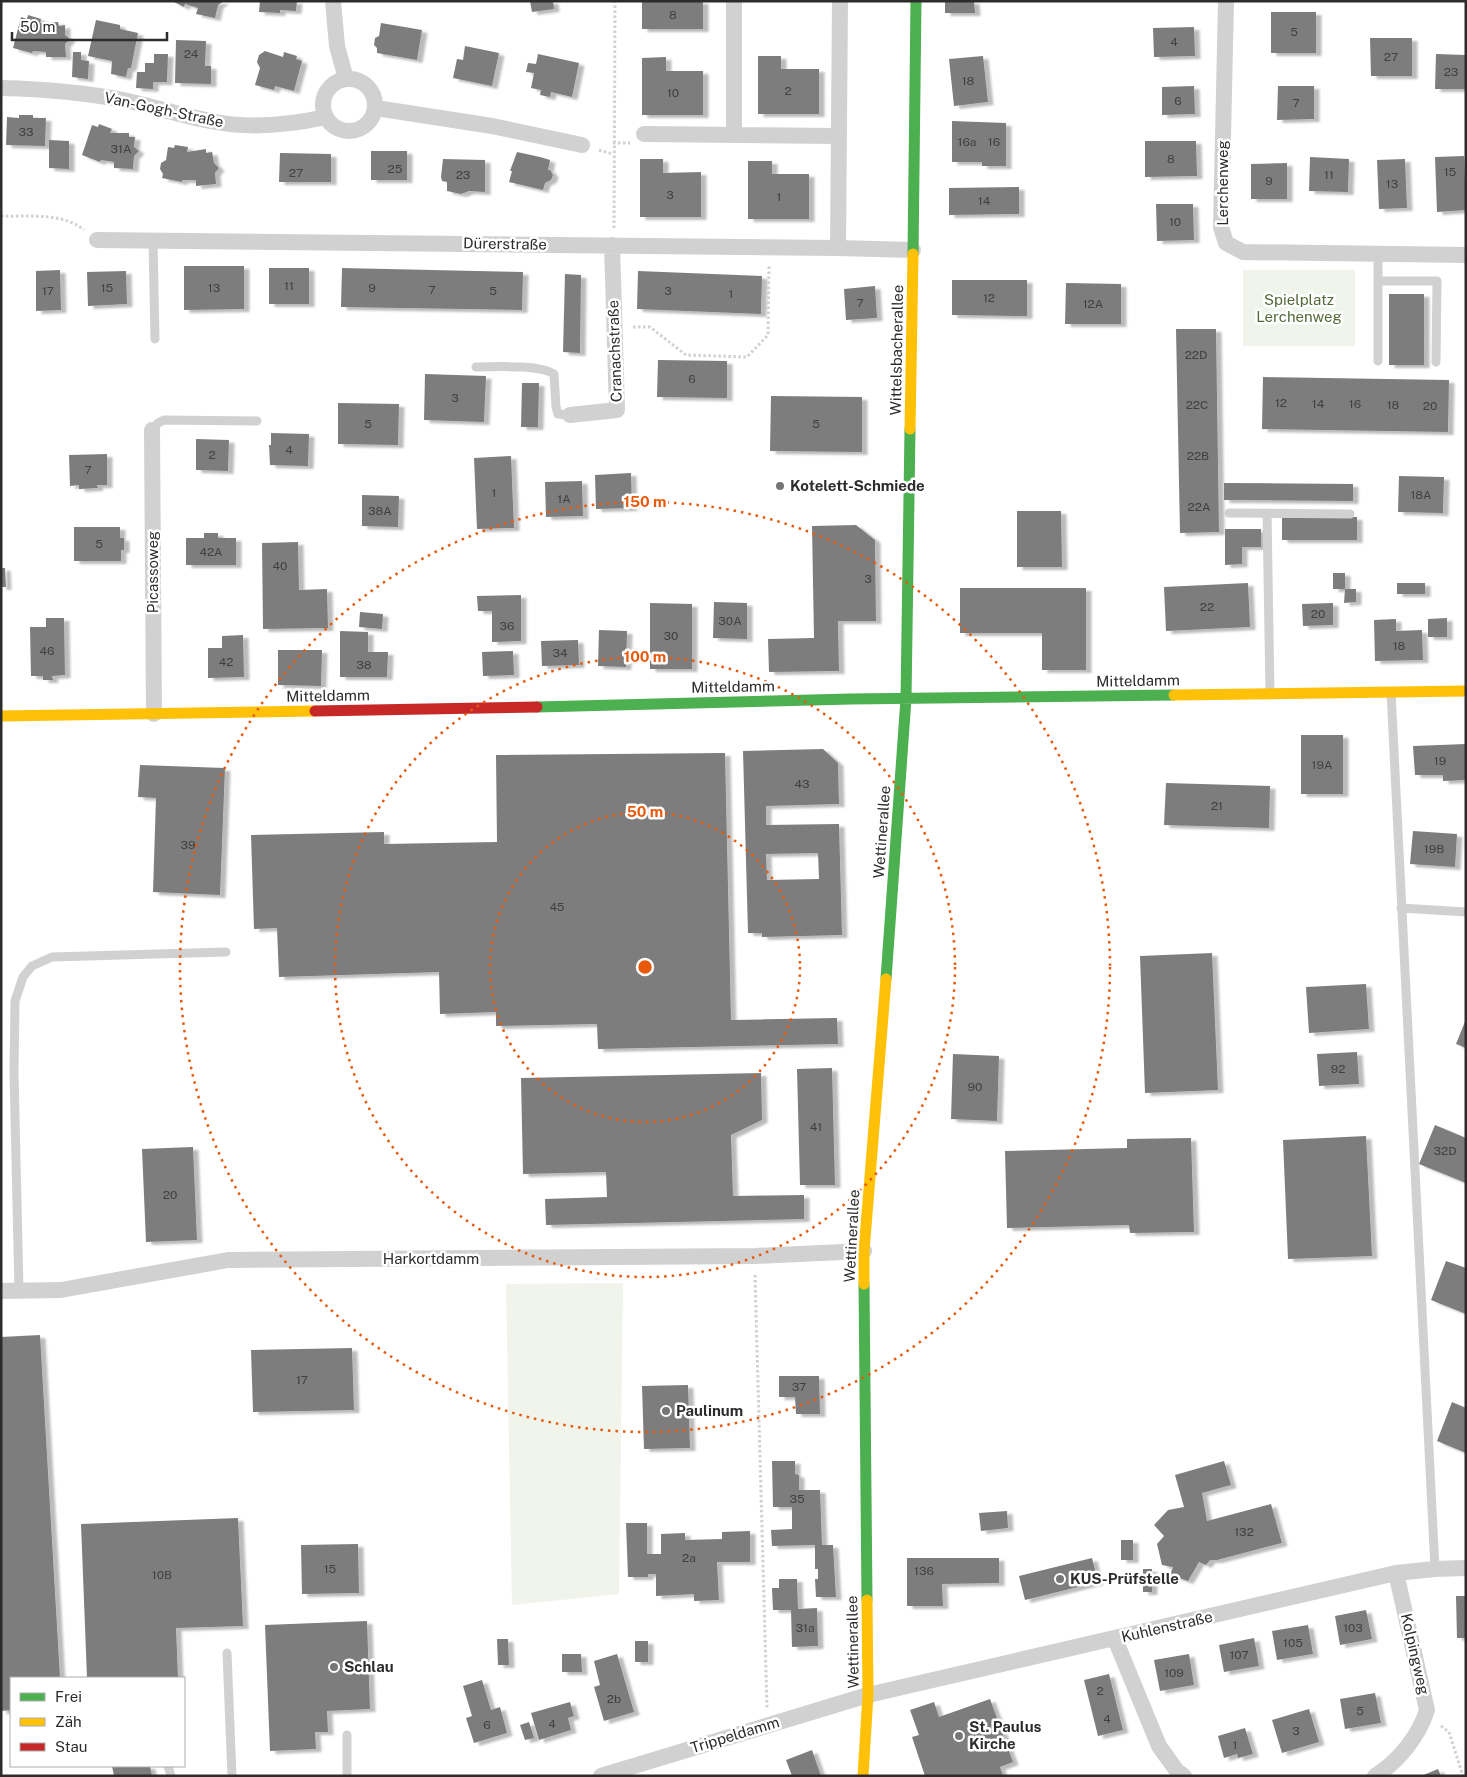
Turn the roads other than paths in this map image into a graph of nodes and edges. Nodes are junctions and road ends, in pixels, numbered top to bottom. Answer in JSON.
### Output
{"nodes":[{"id":1,"x":333,"y":1,"type":"edge"},
{"id":2,"x":734,"y":1,"type":"edge"},
{"id":3,"x":840,"y":1,"type":"edge"},
{"id":4,"x":916,"y":1,"type":"edge"},
{"id":5,"x":1226,"y":1,"type":"edge"},
{"id":6,"x":346,"y":79,"type":"junction"},
{"id":7,"x":1,"y":88,"type":"edge"},
{"id":8,"x":376,"y":108,"type":"junction"},
{"id":9,"x":326,"y":117,"type":"junction"},
{"id":10,"x":644,"y":134,"type":"dead end"},
{"id":11,"x":734,"y":134,"type":"junction"},
{"id":12,"x":838,"y":136,"type":"junction"},
{"id":13,"x":582,"y":145,"type":"dead end"},
{"id":14,"x":96,"y":240,"type":"road end"},
{"id":15,"x":153,"y":241,"type":"junction"},
{"id":16,"x":612,"y":245,"type":"junction"},
{"id":17,"x":838,"y":248,"type":"junction"},
{"id":18,"x":912,"y":250,"type":"junction"},
{"id":19,"x":1378,"y":254,"type":"junction"},
{"id":20,"x":1466,"y":255,"type":"edge"},
{"id":21,"x":1378,"y":281,"type":"junction"},
{"id":22,"x":154,"y":339,"type":"dead end"},
{"id":23,"x":1378,"y":361,"type":"dead end"},
{"id":24,"x":1436,"y":362,"type":"dead end"},
{"id":25,"x":476,"y":367,"type":"dead end"},
{"id":26,"x":570,"y":415,"type":"joint"},
{"id":27,"x":257,"y":422,"type":"dead end"},
{"id":28,"x":152,"y":430,"type":"joint"},
{"id":29,"x":1229,"y":513,"type":"dead end"},
{"id":30,"x":1267,"y":514,"type":"junction"},
{"id":31,"x":1350,"y":514,"type":"dead end"},
{"id":32,"x":1466,"y":691,"type":"edge"},
{"id":33,"x":1390,"y":692,"type":"junction"},
{"id":34,"x":1270,"y":694,"type":"junction"},
{"id":35,"x":906,"y":699,"type":"junction"},
{"id":36,"x":154,"y":714,"type":"junction"},
{"id":37,"x":1,"y":716,"type":"edge"},
{"id":38,"x":1401,"y":908,"type":"junction"},
{"id":39,"x":1466,"y":912,"type":"edge"},
{"id":40,"x":226,"y":952,"type":"dead end"},
{"id":41,"x":864,"y":1251,"type":"junction"},
{"id":42,"x":19,"y":1290,"type":"junction"},
{"id":43,"x":1,"y":1291,"type":"edge"},
{"id":44,"x":1466,"y":1568,"type":"edge"},
{"id":45,"x":1435,"y":1569,"type":"junction"},
{"id":46,"x":1396,"y":1573,"type":"junction"},
{"id":47,"x":1115,"y":1640,"type":"junction"},
{"id":48,"x":227,"y":1653,"type":"dead end"},
{"id":49,"x":868,"y":1695,"type":"junction"},
{"id":50,"x":347,"y":1734,"type":"dead end"},
{"id":51,"x":232,"y":1776,"type":"edge"},
{"id":52,"x":347,"y":1776,"type":"edge"},
{"id":53,"x":601,"y":1776,"type":"edge"},
{"id":54,"x":863,"y":1776,"type":"edge"},
{"id":55,"x":1184,"y":1776,"type":"edge"},
{"id":56,"x":1375,"y":1776,"type":"edge"}],
"edges":[{"from":1,"to":6,"type":"street"},
{"from":2,"to":11,"type":"street"},
{"from":3,"to":12,"type":"street"},
{"from":4,"to":18,"type":"street","name":"Wittelsbacherallee"},
{"from":5,"to":19,"type":"street","name":"Lerchenweg"},
{"from":6,"to":8,"type":"street"},
{"from":6,"to":9,"type":"street"},
{"from":7,"to":9,"type":"street","name":"Van-Gogh-Straße"},
{"from":8,"to":9,"type":"street"},
{"from":8,"to":13,"type":"street"},
{"from":10,"to":11,"type":"street"},
{"from":11,"to":12,"type":"street"},
{"from":12,"to":17,"type":"street"},
{"from":14,"to":15,"type":"street","name":"Dürerstraße"},
{"from":15,"to":16,"type":"street","name":"Dürerstraße"},
{"from":15,"to":22,"type":"lane"},
{"from":16,"to":17,"type":"street","name":"Dürerstraße"},
{"from":16,"to":26,"type":"street","name":"Cranachstraße"},
{"from":17,"to":18,"type":"street","name":"Dürerstraße"},
{"from":18,"to":35,"type":"street","name":"Wittelsbacherallee"},
{"from":19,"to":20,"type":"street","name":"Lerchenweg"},
{"from":19,"to":21,"type":"lane"},
{"from":21,"to":23,"type":"lane"},
{"from":21,"to":24,"type":"lane"},
{"from":25,"to":26,"type":"lane"},
{"from":27,"to":28,"type":"lane"},
{"from":28,"to":36,"type":"street","name":"Picassoweg"},
{"from":29,"to":30,"type":"lane"},
{"from":30,"to":31,"type":"lane"},
{"from":30,"to":34,"type":"lane"},
{"from":32,"to":33,"type":"street","name":"Mitteldamm"},
{"from":33,"to":34,"type":"street","name":"Mitteldamm"},
{"from":33,"to":38,"type":"lane"},
{"from":34,"to":35,"type":"street","name":"Mitteldamm"},
{"from":35,"to":36,"type":"street","name":"Mitteldamm"},
{"from":35,"to":41,"type":"street","name":"Wettinerallee"},
{"from":36,"to":37,"type":"street","name":"Mitteldamm"},
{"from":38,"to":39,"type":"lane"},
{"from":38,"to":45,"type":"lane"},
{"from":40,"to":42,"type":"lane"},
{"from":41,"to":42,"type":"street","name":"Harkortdamm"},
{"from":41,"to":49,"type":"street","name":"Wettinerallee"},
{"from":42,"to":43,"type":"street","name":"Harkortdamm"},
{"from":44,"to":45,"type":"street","name":"Kuhlenstraße"},
{"from":45,"to":46,"type":"street","name":"Kuhlenstraße"},
{"from":46,"to":47,"type":"street","name":"Kuhlenstraße"},
{"from":46,"to":56,"type":"street","name":"Kolpingweg"},
{"from":47,"to":49,"type":"street","name":"Kuhlenstraße"},
{"from":47,"to":55,"type":"street"},
{"from":48,"to":51,"type":"lane"},
{"from":49,"to":53,"type":"street","name":"Trippeldamm"},
{"from":49,"to":54,"type":"street","name":"Wettinerallee"},
{"from":50,"to":52,"type":"lane"}]}
